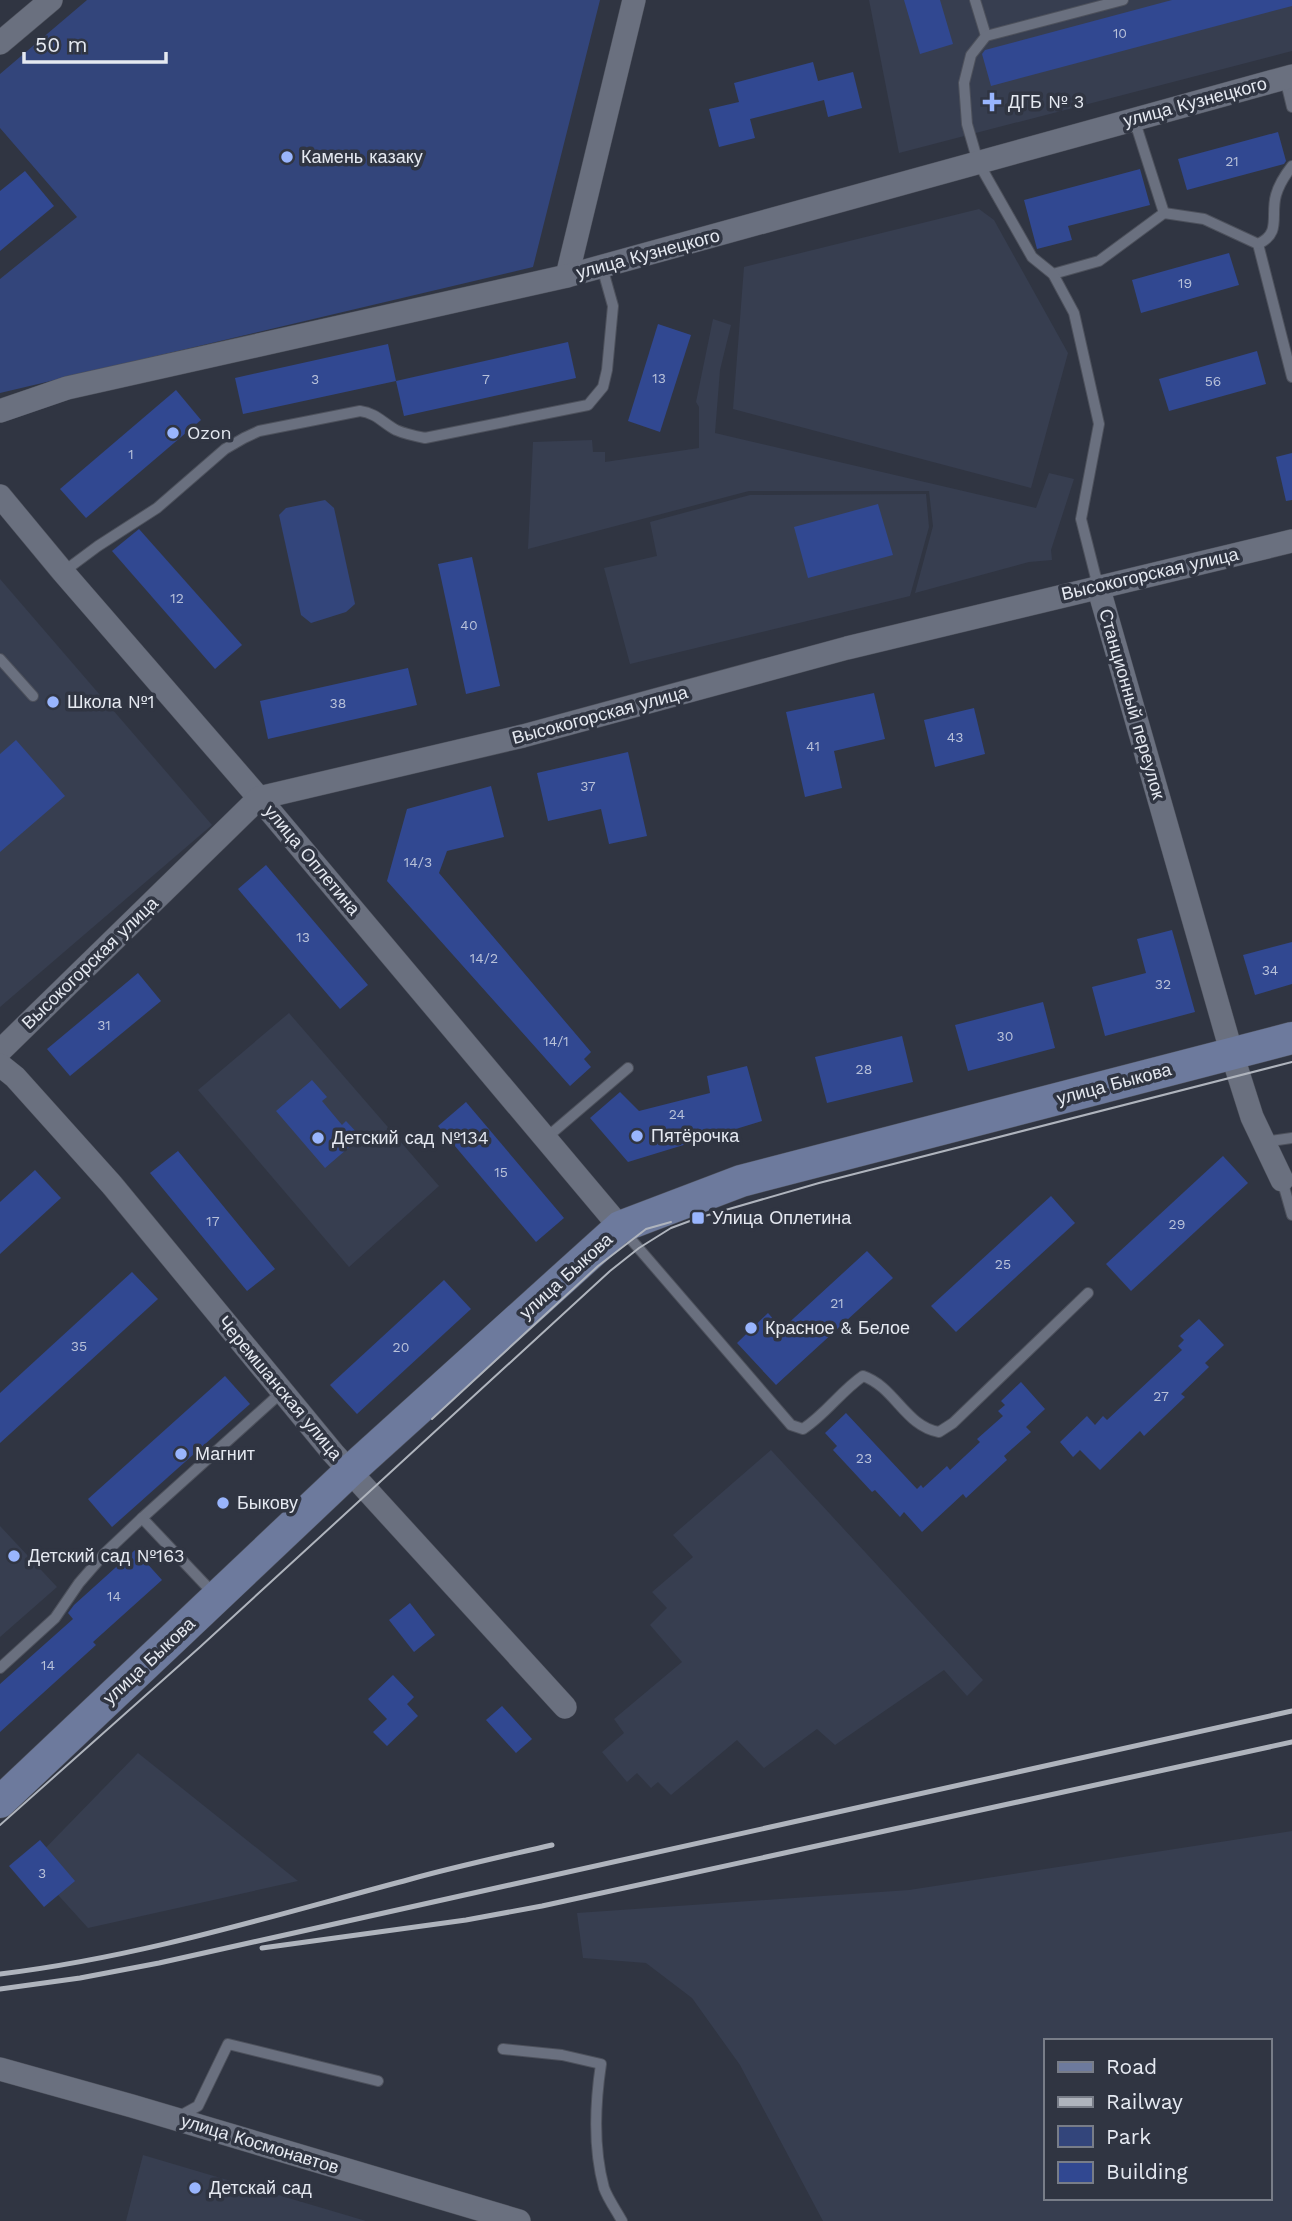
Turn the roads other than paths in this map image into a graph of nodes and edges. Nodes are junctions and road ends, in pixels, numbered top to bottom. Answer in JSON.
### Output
{"nodes":[{"id":1,"x":51,"y":0,"type":"edge"},
{"id":2,"x":634,"y":0,"type":"edge"},
{"id":3,"x":975,"y":0,"type":"edge"},
{"id":4,"x":1123,"y":0,"type":"edge"},
{"id":5,"x":986,"y":36,"type":"junction"},
{"id":6,"x":0,"y":43,"type":"edge"},
{"id":7,"x":1288,"y":77,"type":"edge"},
{"id":8,"x":1292,"y":107,"type":"edge"},
{"id":9,"x":1134,"y":119,"type":"junction"},
{"id":10,"x":978,"y":162,"type":"junction"},
{"id":11,"x":1292,"y":166,"type":"edge"},
{"id":12,"x":1164,"y":213,"type":"junction"},
{"id":13,"x":1258,"y":244,"type":"junction"},
{"id":14,"x":603,"y":267,"type":"junction"},
{"id":15,"x":1053,"y":274,"type":"junction"},
{"id":16,"x":567,"y":276,"type":"junction"},
{"id":17,"x":1292,"y":377,"type":"edge"},
{"id":18,"x":0,"y":411,"type":"edge"},
{"id":19,"x":0,"y":496,"type":"edge"},
{"id":20,"x":1292,"y":541,"type":"edge"},
{"id":21,"x":63,"y":572,"type":"junction"},
{"id":22,"x":1098,"y":586,"type":"junction"},
{"id":23,"x":0,"y":659,"type":"edge"},
{"id":24,"x":33,"y":696,"type":"dead end"},
{"id":25,"x":259,"y":798,"type":"junction"},
{"id":26,"x":1292,"y":1038,"type":"edge"},
{"id":27,"x":0,"y":1051,"type":"edge"},
{"id":28,"x":1232,"y":1054,"type":"junction"},
{"id":29,"x":0,"y":1065,"type":"edge"},
{"id":30,"x":628,"y":1068,"type":"dead end"},
{"id":31,"x":546,"y":1138,"type":"junction"},
{"id":32,"x":1292,"y":1138,"type":"edge"},
{"id":33,"x":1264,"y":1142,"type":"junction"},
{"id":34,"x":1282,"y":1180,"type":"joint"},
{"id":35,"x":1292,"y":1215,"type":"edge"},
{"id":36,"x":621,"y":1227,"type":"junction"},
{"id":37,"x":1088,"y":1293,"type":"dead end"},
{"id":38,"x":283,"y":1391,"type":"junction"},
{"id":39,"x":350,"y":1471,"type":"junction"},
{"id":40,"x":142,"y":1518,"type":"junction"},
{"id":41,"x":217,"y":1597,"type":"junction"},
{"id":42,"x":0,"y":1668,"type":"edge"},
{"id":43,"x":565,"y":1707,"type":"dead end"},
{"id":44,"x":0,"y":1802,"type":"edge"},
{"id":45,"x":503,"y":2049,"type":"dead end"},
{"id":46,"x":0,"y":2069,"type":"edge"},
{"id":47,"x":378,"y":2081,"type":"dead end"},
{"id":48,"x":175,"y":2118,"type":"junction"},
{"id":49,"x":519,"y":2221,"type":"edge"},
{"id":50,"x":622,"y":2221,"type":"edge"}],
"edges":[{"from":1,"to":6,"type":"street"},
{"from":2,"to":16,"type":"street"},
{"from":3,"to":5,"type":"lane"},
{"from":4,"to":5,"type":"lane"},
{"from":5,"to":10,"type":"lane","name":"Станционный переулок"},
{"from":7,"to":8,"type":"lane"},
{"from":7,"to":9,"type":"street","name":"улица Кузнецкого"},
{"from":9,"to":10,"type":"street","name":"улица Кузнецкого"},
{"from":9,"to":12,"type":"lane"},
{"from":10,"to":14,"type":"street","name":"улица Кузнецкого"},
{"from":10,"to":15,"type":"lane","name":"Станционный переулок"},
{"from":11,"to":13,"type":"lane"},
{"from":12,"to":13,"type":"lane"},
{"from":12,"to":15,"type":"lane"},
{"from":13,"to":17,"type":"lane"},
{"from":14,"to":16,"type":"street","name":"улица Кузнецкого"},
{"from":14,"to":21,"type":"lane"},
{"from":15,"to":22,"type":"lane","name":"Станционный переулок"},
{"from":16,"to":18,"type":"street","name":"улица Кузнецкого"},
{"from":19,"to":21,"type":"street","name":"улица Оплетина"},
{"from":20,"to":22,"type":"street","name":"Высокогорская улица"},
{"from":21,"to":25,"type":"street","name":"улица Оплетина"},
{"from":22,"to":25,"type":"street","name":"Высокогорская улица"},
{"from":22,"to":28,"type":"street","name":"Станционный переулок"},
{"from":23,"to":24,"type":"lane"},
{"from":25,"to":27,"type":"street","name":"Высокогорская улица"},
{"from":25,"to":31,"type":"street","name":"улица Оплетина"},
{"from":26,"to":28,"type":"street","name":"улица Быкова"},
{"from":28,"to":33,"type":"street","name":"Станционный переулок"},
{"from":28,"to":36,"type":"street","name":"улица Быкова"},
{"from":29,"to":38,"type":"street","name":"Черемшанская улица"},
{"from":30,"to":31,"type":"lane"},
{"from":31,"to":36,"type":"street","name":"улица Оплетина"},
{"from":32,"to":33,"type":"lane"},
{"from":33,"to":34,"type":"street","name":"Станционный переулок"},
{"from":34,"to":35,"type":"lane"},
{"from":36,"to":37,"type":"lane"},
{"from":36,"to":39,"type":"street","name":"улица Быкова"},
{"from":38,"to":39,"type":"street","name":"Черемшанская улица"},
{"from":38,"to":40,"type":"lane"},
{"from":39,"to":41,"type":"street","name":"улица Быкова"},
{"from":39,"to":43,"type":"street","name":"Черемшанская улица"},
{"from":40,"to":41,"type":"lane"},
{"from":40,"to":42,"type":"lane"},
{"from":41,"to":44,"type":"street","name":"улица Быкова"},
{"from":45,"to":50,"type":"lane"},
{"from":46,"to":48,"type":"street","name":"улица Космонавтов"},
{"from":47,"to":48,"type":"lane"},
{"from":48,"to":49,"type":"street","name":"улица Космонавтов"}]}
